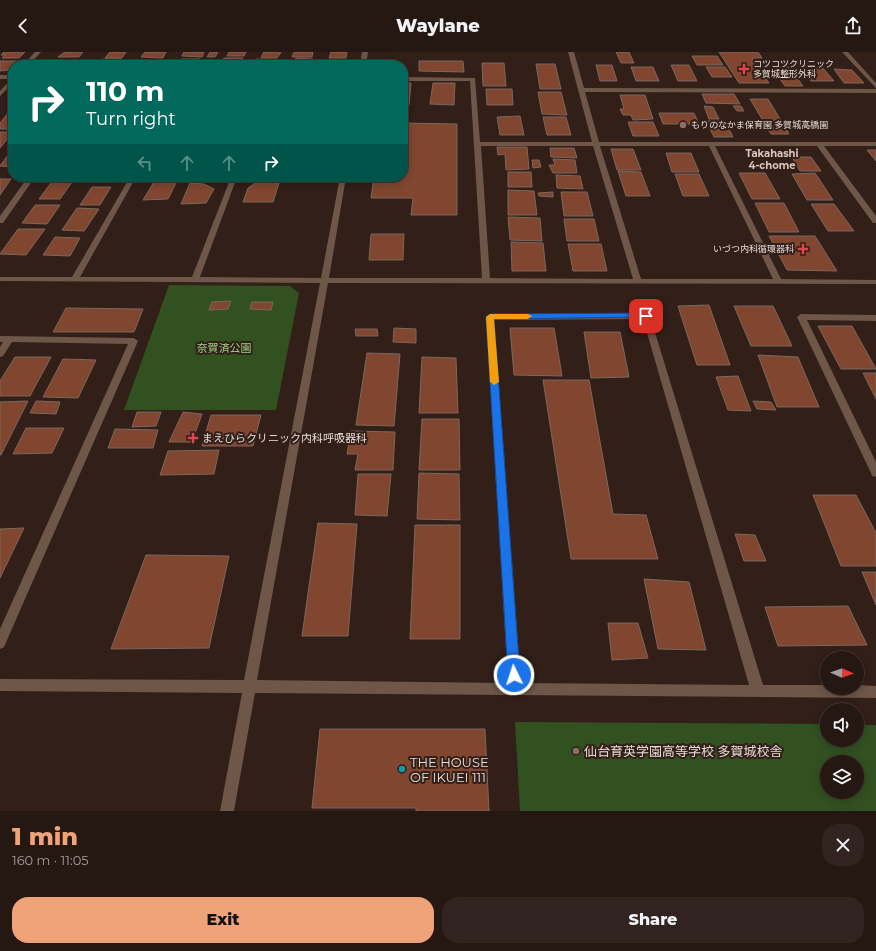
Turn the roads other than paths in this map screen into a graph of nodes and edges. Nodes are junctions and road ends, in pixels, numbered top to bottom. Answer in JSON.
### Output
{"nodes":[{"id":1,"x":38,"y":52,"type":"edge"},
{"id":2,"x":571,"y":52,"type":"edge"},
{"id":3,"x":845,"y":52,"type":"edge"},
{"id":4,"x":31,"y":60,"type":"edge"},
{"id":5,"x":408,"y":79,"type":"edge"},
{"id":6,"x":8,"y":85,"type":"edge"},
{"id":7,"x":876,"y":86,"type":"edge"},
{"id":8,"x":582,"y":90,"type":"junction"},
{"id":9,"x":876,"y":91,"type":"edge"},
{"id":10,"x":0,"y":94,"type":"edge"},
{"id":11,"x":477,"y":144,"type":"junction"},
{"id":12,"x":596,"y":144,"type":"junction"},
{"id":13,"x":711,"y":144,"type":"junction"},
{"id":14,"x":820,"y":144,"type":"junction"},
{"id":15,"x":876,"y":144,"type":"edge"},
{"id":16,"x":28,"y":182,"type":"edge"},
{"id":17,"x":130,"y":182,"type":"edge"},
{"id":18,"x":232,"y":182,"type":"edge"},
{"id":19,"x":342,"y":182,"type":"edge"},
{"id":20,"x":0,"y":221,"type":"edge"},
{"id":21,"x":876,"y":221,"type":"edge"},
{"id":22,"x":0,"y":279,"type":"edge"},
{"id":23,"x":74,"y":280,"type":"junction"},
{"id":24,"x":195,"y":280,"type":"junction"},
{"id":25,"x":324,"y":280,"type":"junction"},
{"id":26,"x":486,"y":281,"type":"junction"},
{"id":27,"x":638,"y":281,"type":"junction"},
{"id":28,"x":778,"y":282,"type":"junction"},
{"id":29,"x":876,"y":282,"type":"edge"},
{"id":30,"x":876,"y":318,"type":"edge"},
{"id":31,"x":4,"y":339,"type":"edge"},
{"id":32,"x":0,"y":354,"type":"edge"},
{"id":33,"x":876,"y":473,"type":"edge"},
{"id":34,"x":0,"y":643,"type":"edge"},
{"id":35,"x":0,"y":685,"type":"edge"},
{"id":36,"x":250,"y":685,"type":"junction"},
{"id":37,"x":515,"y":690,"type":"junction"},
{"id":38,"x":758,"y":692,"type":"junction"},
{"id":39,"x":876,"y":692,"type":"edge"},
{"id":40,"x":227,"y":811,"type":"edge"}],
"edges":[{"from":1,"to":4,"type":"street"},
{"from":2,"to":8,"type":"street"},
{"from":3,"to":7,"type":"street"},
{"from":5,"to":11,"type":"street"},
{"from":6,"to":10,"type":"street"},
{"from":8,"to":9,"type":"street"},
{"from":8,"to":12,"type":"street"},
{"from":11,"to":12,"type":"street"},
{"from":11,"to":26,"type":"street"},
{"from":12,"to":13,"type":"street"},
{"from":12,"to":27,"type":"street"},
{"from":13,"to":14,"type":"street"},
{"from":13,"to":28,"type":"street"},
{"from":14,"to":15,"type":"street"},
{"from":14,"to":21,"type":"street"},
{"from":16,"to":20,"type":"street"},
{"from":17,"to":23,"type":"street"},
{"from":18,"to":24,"type":"street"},
{"from":19,"to":25,"type":"street"},
{"from":22,"to":23,"type":"street"},
{"from":23,"to":24,"type":"street"},
{"from":24,"to":25,"type":"street"},
{"from":25,"to":26,"type":"street"},
{"from":25,"to":36,"type":"street"},
{"from":26,"to":27,"type":"street"},
{"from":27,"to":28,"type":"street"},
{"from":28,"to":29,"type":"street"},
{"from":30,"to":33,"type":"street"},
{"from":31,"to":32,"type":"street"},
{"from":31,"to":34,"type":"street"},
{"from":35,"to":36,"type":"street"},
{"from":36,"to":37,"type":"street"},
{"from":36,"to":40,"type":"street"},
{"from":37,"to":38,"type":"street"},
{"from":37,"to":38,"type":"street"},
{"from":38,"to":39,"type":"street"}]}
